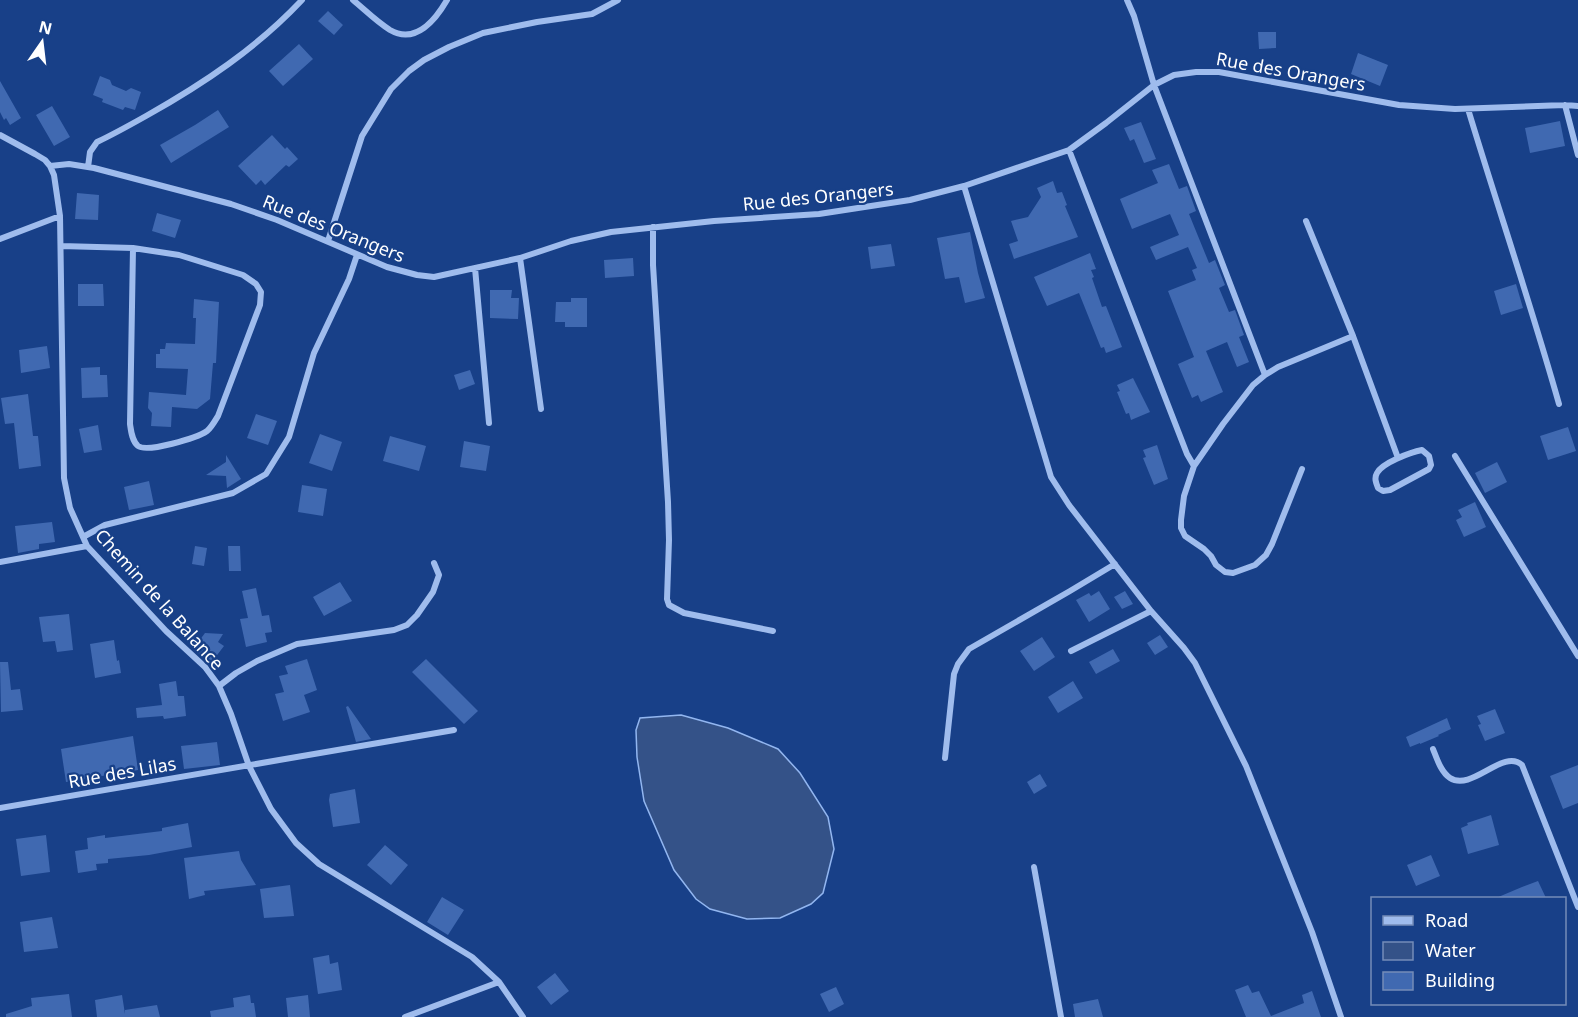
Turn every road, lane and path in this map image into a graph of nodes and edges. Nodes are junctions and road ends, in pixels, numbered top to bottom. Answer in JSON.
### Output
{"nodes":[{"id":1,"x":302,"y":0,"type":"edge"},
{"id":2,"x":353,"y":0,"type":"edge"},
{"id":3,"x":447,"y":0,"type":"edge"},
{"id":4,"x":618,"y":0,"type":"edge"},
{"id":5,"x":1127,"y":0,"type":"edge"},
{"id":6,"x":1154,"y":85,"type":"junction"},
{"id":7,"x":1565,"y":105,"type":"junction"},
{"id":8,"x":1578,"y":106,"type":"edge"},
{"id":9,"x":1468,"y":109,"type":"junction"},
{"id":10,"x":0,"y":135,"type":"edge"},
{"id":11,"x":1069,"y":150,"type":"junction"},
{"id":12,"x":1578,"y":155,"type":"edge"},
{"id":13,"x":50,"y":166,"type":"junction"},
{"id":14,"x":88,"y":167,"type":"junction"},
{"id":15,"x":964,"y":186,"type":"junction"},
{"id":16,"x":60,"y":216,"type":"junction"},
{"id":17,"x":1306,"y":221,"type":"dead end"},
{"id":18,"x":653,"y":227,"type":"junction"},
{"id":19,"x":0,"y":239,"type":"edge"},
{"id":20,"x":328,"y":241,"type":"junction"},
{"id":21,"x":61,"y":246,"type":"junction"},
{"id":22,"x":133,"y":248,"type":"junction"},
{"id":23,"x":357,"y":255,"type":"junction"},
{"id":24,"x":520,"y":258,"type":"junction"},
{"id":25,"x":475,"y":268,"type":"junction"},
{"id":26,"x":1353,"y":336,"type":"junction"},
{"id":27,"x":1265,"y":375,"type":"junction"},
{"id":28,"x":1559,"y":404,"type":"dead end"},
{"id":29,"x":541,"y":409,"type":"dead end"},
{"id":30,"x":489,"y":423,"type":"dead end"},
{"id":31,"x":1455,"y":456,"type":"dead end"},
{"id":32,"x":1398,"y":458,"type":"junction"},
{"id":33,"x":1194,"y":466,"type":"junction"},
{"id":34,"x":1302,"y":469,"type":"dead end"},
{"id":35,"x":83,"y":537,"type":"junction"},
{"id":36,"x":87,"y":546,"type":"junction"},
{"id":37,"x":0,"y":562,"type":"edge"},
{"id":38,"x":434,"y":562,"type":"dead end"},
{"id":39,"x":1115,"y":564,"type":"junction"},
{"id":40,"x":1151,"y":611,"type":"junction"},
{"id":41,"x":773,"y":631,"type":"dead end"},
{"id":42,"x":1071,"y":651,"type":"dead end"},
{"id":43,"x":1577,"y":652,"type":"edge"},
{"id":44,"x":219,"y":686,"type":"junction"},
{"id":45,"x":454,"y":730,"type":"dead end"},
{"id":46,"x":1433,"y":749,"type":"dead end"},
{"id":47,"x":945,"y":758,"type":"dead end"},
{"id":48,"x":249,"y":766,"type":"junction"},
{"id":49,"x":0,"y":808,"type":"edge"},
{"id":50,"x":1034,"y":867,"type":"dead end"},
{"id":51,"x":1578,"y":907,"type":"edge"},
{"id":52,"x":499,"y":982,"type":"junction"},
{"id":53,"x":405,"y":1017,"type":"edge"},
{"id":54,"x":524,"y":1017,"type":"edge"},
{"id":55,"x":1061,"y":1017,"type":"edge"},
{"id":56,"x":1341,"y":1017,"type":"edge"}],
"edges":[{"from":1,"to":14,"type":"street"},
{"from":2,"to":3,"type":"street"},
{"from":4,"to":20,"type":"street"},
{"from":5,"to":6,"type":"street"},
{"from":6,"to":9,"type":"street","name":"Rue des Orangers"},
{"from":6,"to":11,"type":"street","name":"Rue des Orangers"},
{"from":6,"to":27,"type":"street"},
{"from":7,"to":8,"type":"street","name":"Rue des Orangers"},
{"from":7,"to":9,"type":"street","name":"Rue des Orangers"},
{"from":7,"to":12,"type":"street"},
{"from":9,"to":28,"type":"street"},
{"from":10,"to":13,"type":"street"},
{"from":11,"to":15,"type":"street","name":"Rue des Orangers"},
{"from":11,"to":33,"type":"street"},
{"from":13,"to":14,"type":"street","name":"Rue des Orangers"},
{"from":13,"to":16,"type":"street","name":"Chemin de la Balance"},
{"from":14,"to":20,"type":"street","name":"Rue des Orangers"},
{"from":15,"to":18,"type":"street","name":"Rue des Orangers"},
{"from":15,"to":39,"type":"street"},
{"from":16,"to":19,"type":"street"},
{"from":16,"to":21,"type":"street","name":"Chemin de la Balance"},
{"from":17,"to":26,"type":"street"},
{"from":18,"to":24,"type":"street","name":"Rue des Orangers"},
{"from":18,"to":41,"type":"street"},
{"from":20,"to":23,"type":"street","name":"Rue des Orangers"},
{"from":21,"to":22,"type":"street"},
{"from":21,"to":35,"type":"street","name":"Chemin de la Balance"},
{"from":22,"to":22,"type":"street"},
{"from":23,"to":25,"type":"street","name":"Rue des Orangers"},
{"from":23,"to":35,"type":"street"},
{"from":24,"to":25,"type":"street","name":"Rue des Orangers"},
{"from":24,"to":29,"type":"street"},
{"from":25,"to":30,"type":"street"},
{"from":26,"to":27,"type":"street"},
{"from":26,"to":32,"type":"street"},
{"from":27,"to":33,"type":"street"},
{"from":31,"to":43,"type":"street"},
{"from":32,"to":32,"type":"street"},
{"from":33,"to":34,"type":"street"},
{"from":35,"to":36,"type":"street","name":"Chemin de la Balance"},
{"from":36,"to":37,"type":"street"},
{"from":36,"to":44,"type":"street","name":"Chemin de la Balance"},
{"from":38,"to":44,"type":"street"},
{"from":39,"to":40,"type":"street"},
{"from":39,"to":47,"type":"street"},
{"from":40,"to":42,"type":"street"},
{"from":40,"to":56,"type":"street"},
{"from":44,"to":48,"type":"street","name":"Chemin de la Balance"},
{"from":45,"to":48,"type":"street","name":"Rue des Lilas"},
{"from":46,"to":51,"type":"street"},
{"from":48,"to":49,"type":"street","name":"Rue des Lilas"},
{"from":48,"to":52,"type":"street","name":"Chemin de la Balance"},
{"from":50,"to":55,"type":"street"},
{"from":52,"to":53,"type":"street"},
{"from":52,"to":54,"type":"street","name":"Chemin de la Balance"}]}
